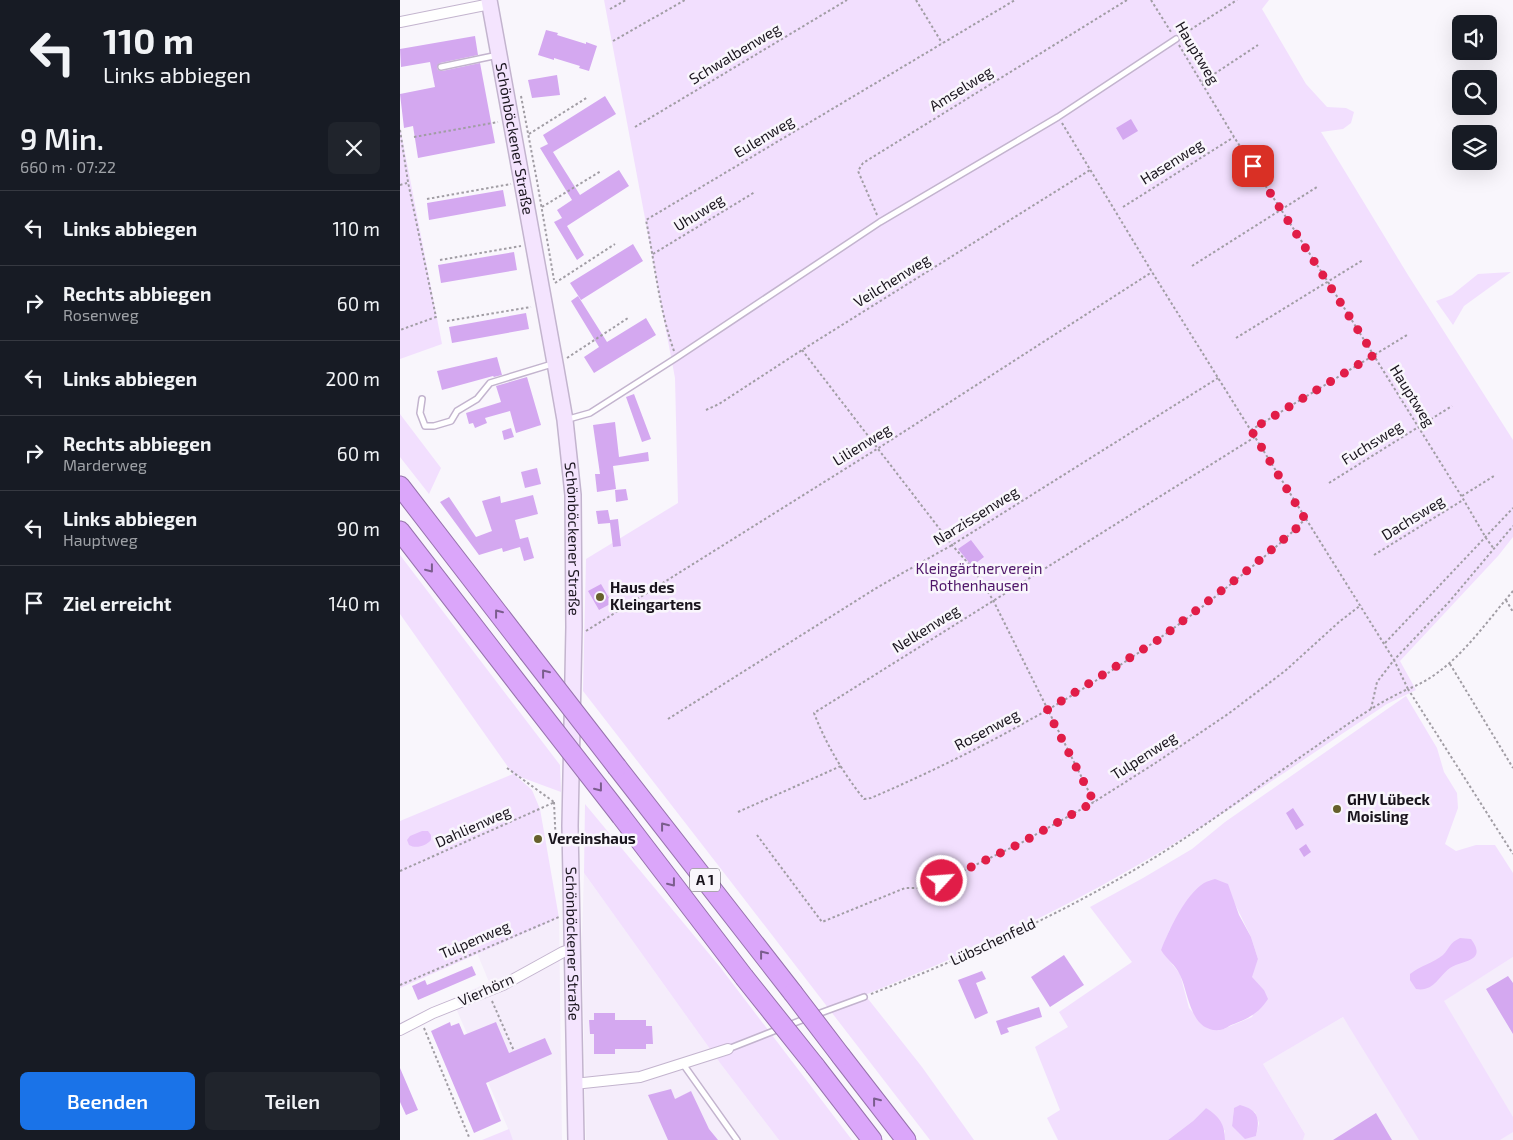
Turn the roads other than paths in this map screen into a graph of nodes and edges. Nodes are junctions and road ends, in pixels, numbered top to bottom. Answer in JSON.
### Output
{"nodes":[{"id":1,"x":489,"y":2,"type":"edge"},
{"id":2,"x":400,"y":22,"type":"edge"},
{"id":3,"x":1176,"y":39,"type":"road end"},
{"id":4,"x":499,"y":55,"type":"junction"},
{"id":5,"x":441,"y":67,"type":"dead end"},
{"id":6,"x":561,"y":361,"type":"junction"},
{"id":7,"x":422,"y":399,"type":"dead end"},
{"id":8,"x":565,"y":420,"type":"junction"},
{"id":9,"x":400,"y":486,"type":"edge"},
{"id":10,"x":400,"y":531,"type":"edge"},
{"id":11,"x":572,"y":949,"type":"junction"},
{"id":12,"x":864,"y":996,"type":"road end"},
{"id":13,"x":400,"y":1030,"type":"edge"},
{"id":14,"x":728,"y":1049,"type":"joint"},
{"id":15,"x":683,"y":1064,"type":"junction"},
{"id":16,"x":574,"y":1084,"type":"junction"},
{"id":17,"x":576,"y":1140,"type":"edge"},
{"id":18,"x":737,"y":1140,"type":"edge"},
{"id":19,"x":872,"y":1140,"type":"edge"},
{"id":20,"x":906,"y":1140,"type":"edge"}],
"edges":[{"from":1,"to":2,"type":"street"},
{"from":1,"to":4,"type":"main road","name":"Schönböckener Straße"},
{"from":3,"to":8,"type":"lane"},
{"from":4,"to":5,"type":"lane"},
{"from":4,"to":6,"type":"main road","name":"Schönböckener Straße"},
{"from":6,"to":7,"type":"lane"},
{"from":6,"to":8,"type":"main road","name":"Schönböckener Straße"},
{"from":8,"to":11,"type":"main road","name":"Schönböckener Straße"},
{"from":20,"to":9,"type":"highway","number":"A 1","one_way":true,"bridge":true},
{"from":10,"to":19,"type":"highway","number":"A 1","one_way":true,"bridge":true},
{"from":11,"to":13,"type":"street","name":"Vierhörn"},
{"from":11,"to":16,"type":"main road","name":"Schönböckener Straße"},
{"from":12,"to":14,"type":"lane"},
{"from":14,"to":15,"type":"street"},
{"from":15,"to":16,"type":"street"},
{"from":15,"to":18,"type":"lane"},
{"from":16,"to":17,"type":"main road","name":"Schönböckener Straße"}]}
